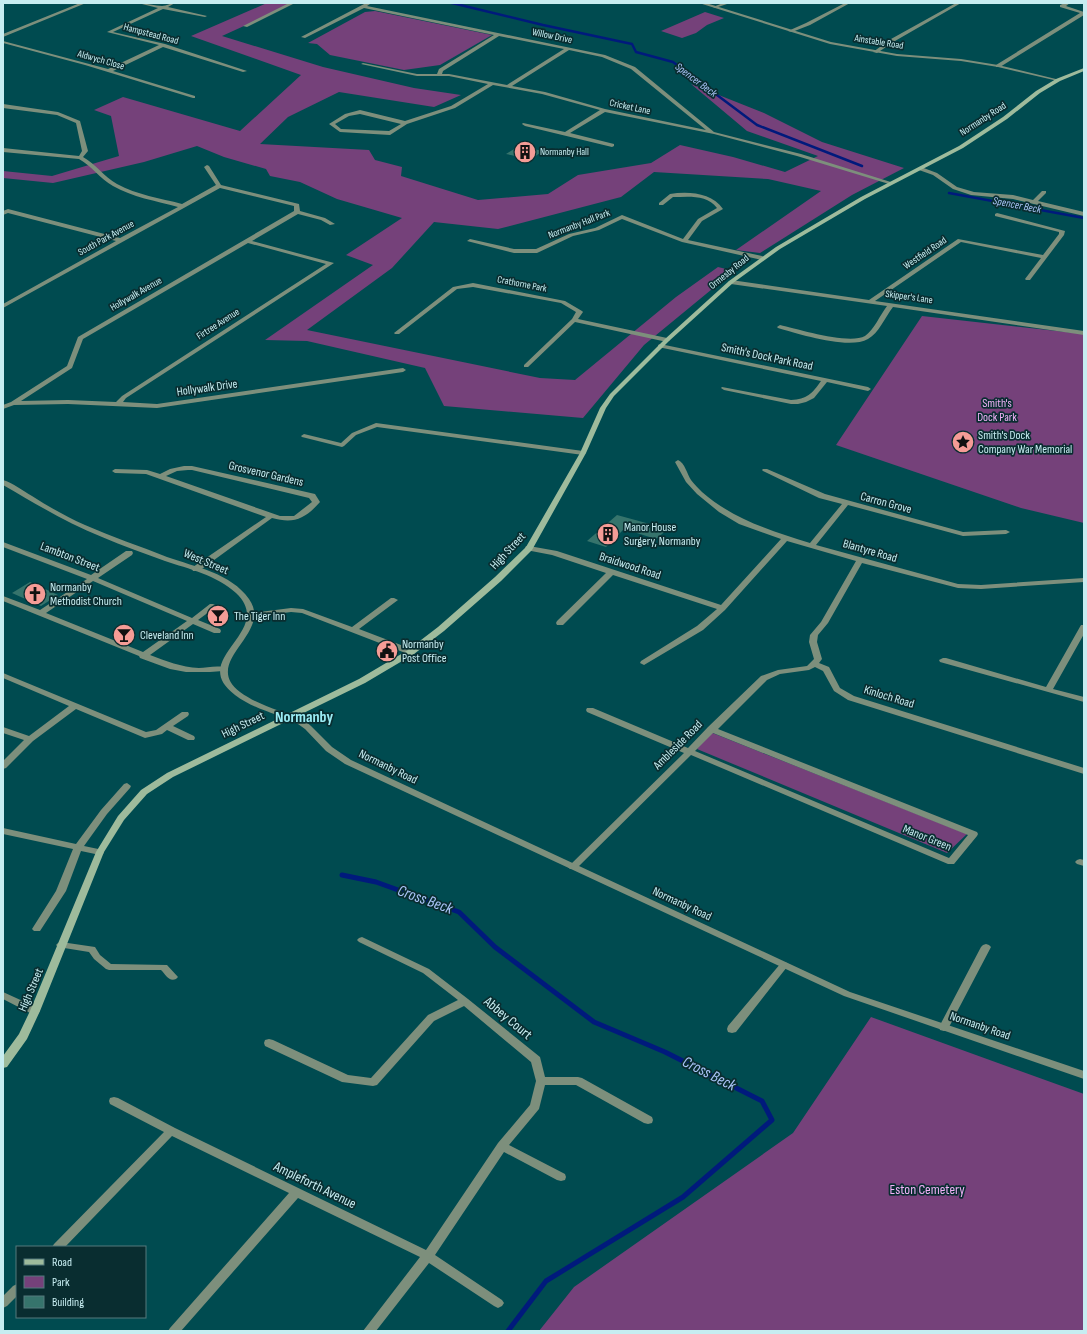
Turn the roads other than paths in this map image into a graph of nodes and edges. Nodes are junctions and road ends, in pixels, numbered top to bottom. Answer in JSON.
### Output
{"nodes":[{"id":1,"x":84,"y":3,"type":"edge"},
{"id":2,"x":140,"y":3,"type":"edge"},
{"id":3,"x":172,"y":3,"type":"edge"},
{"id":4,"x":293,"y":3,"type":"edge"},
{"id":5,"x":370,"y":3,"type":"edge"},
{"id":6,"x":701,"y":3,"type":"edge"},
{"id":7,"x":728,"y":3,"type":"edge"},
{"id":8,"x":848,"y":3,"type":"edge"},
{"id":9,"x":959,"y":3,"type":"edge"},
{"id":10,"x":1068,"y":3,"type":"edge"},
{"id":11,"x":163,"y":7,"type":"junction"},
{"id":12,"x":365,"y":7,"type":"junction"},
{"id":13,"x":715,"y":7,"type":"junction"},
{"id":14,"x":1084,"y":13,"type":"edge"},
{"id":15,"x":205,"y":16,"type":"dead end"},
{"id":16,"x":246,"y":26,"type":"dead end"},
{"id":17,"x":790,"y":31,"type":"junction"},
{"id":18,"x":499,"y":34,"type":"junction"},
{"id":19,"x":3,"y":36,"type":"edge"},
{"id":20,"x":303,"y":37,"type":"dead end"},
{"id":21,"x":3,"y":42,"type":"edge"},
{"id":22,"x":163,"y":45,"type":"junction"},
{"id":23,"x":568,"y":49,"type":"junction"},
{"id":24,"x":875,"y":52,"type":"junction"},
{"id":25,"x":363,"y":64,"type":"dead end"},
{"id":26,"x":998,"y":66,"type":"junction"},
{"id":27,"x":1084,"y":69,"type":"edge"},
{"id":28,"x":108,"y":71,"type":"junction"},
{"id":29,"x":245,"y":71,"type":"dead end"},
{"id":30,"x":439,"y":75,"type":"junction"},
{"id":31,"x":1058,"y":80,"type":"junction"},
{"id":32,"x":491,"y":84,"type":"junction"},
{"id":33,"x":508,"y":86,"type":"junction"},
{"id":34,"x":194,"y":97,"type":"dead end"},
{"id":35,"x":3,"y":106,"type":"edge"},
{"id":36,"x":604,"y":110,"type":"junction"},
{"id":37,"x":405,"y":123,"type":"junction"},
{"id":38,"x":525,"y":124,"type":"dead end"},
{"id":39,"x":714,"y":133,"type":"junction"},
{"id":40,"x":566,"y":134,"type":"junction"},
{"id":41,"x":612,"y":145,"type":"dead end"},
{"id":42,"x":3,"y":150,"type":"edge"},
{"id":43,"x":80,"y":158,"type":"junction"},
{"id":44,"x":207,"y":167,"type":"dead end"},
{"id":45,"x":921,"y":169,"type":"junction"},
{"id":46,"x":891,"y":183,"type":"junction"},
{"id":47,"x":219,"y":186,"type":"junction"},
{"id":48,"x":1044,"y":192,"type":"dead end"},
{"id":49,"x":1034,"y":202,"type":"junction"},
{"id":50,"x":661,"y":204,"type":"dead end"},
{"id":51,"x":182,"y":206,"type":"junction"},
{"id":52,"x":296,"y":212,"type":"junction"},
{"id":53,"x":3,"y":214,"type":"edge"},
{"id":54,"x":1084,"y":214,"type":"edge"},
{"id":55,"x":997,"y":215,"type":"dead end"},
{"id":56,"x":332,"y":224,"type":"dead end"},
{"id":57,"x":120,"y":240,"type":"junction"},
{"id":58,"x":246,"y":241,"type":"junction"},
{"id":59,"x":470,"y":241,"type":"dead end"},
{"id":60,"x":684,"y":241,"type":"junction"},
{"id":61,"x":1044,"y":257,"type":"junction"},
{"id":62,"x":762,"y":258,"type":"junction"},
{"id":63,"x":1028,"y":279,"type":"dead end"},
{"id":64,"x":731,"y":282,"type":"junction"},
{"id":65,"x":870,"y":302,"type":"junction"},
{"id":66,"x":891,"y":305,"type":"junction"},
{"id":67,"x":3,"y":306,"type":"edge"},
{"id":68,"x":574,"y":320,"type":"junction"},
{"id":69,"x":780,"y":327,"type":"dead end"},
{"id":70,"x":1084,"y":333,"type":"edge"},
{"id":71,"x":397,"y":334,"type":"dead end"},
{"id":72,"x":667,"y":340,"type":"junction"},
{"id":73,"x":660,"y":346,"type":"junction"},
{"id":74,"x":526,"y":366,"type":"dead end"},
{"id":75,"x":403,"y":370,"type":"dead end"},
{"id":76,"x":825,"y":380,"type":"junction"},
{"id":77,"x":724,"y":388,"type":"dead end"},
{"id":78,"x":868,"y":389,"type":"dead end"},
{"id":79,"x":13,"y":403,"type":"junction"},
{"id":80,"x":117,"y":405,"type":"junction"},
{"id":81,"x":3,"y":407,"type":"edge"},
{"id":82,"x":603,"y":408,"type":"joint"},
{"id":83,"x":304,"y":436,"type":"dead end"},
{"id":84,"x":583,"y":453,"type":"junction"},
{"id":85,"x":678,"y":462,"type":"dead end"},
{"id":86,"x":765,"y":470,"type":"dead end"},
{"id":87,"x":115,"y":471,"type":"dead end"},
{"id":88,"x":162,"y":476,"type":"junction"},
{"id":89,"x":3,"y":482,"type":"edge"},
{"id":90,"x":846,"y":503,"type":"junction"},
{"id":91,"x":271,"y":516,"type":"junction"},
{"id":92,"x":1006,"y":532,"type":"dead end"},
{"id":93,"x":786,"y":538,"type":"junction"},
{"id":94,"x":3,"y":544,"type":"edge"},
{"id":95,"x":812,"y":546,"type":"junction"},
{"id":96,"x":530,"y":548,"type":"junction"},
{"id":97,"x":129,"y":553,"type":"dead end"},
{"id":98,"x":860,"y":560,"type":"junction"},
{"id":99,"x":196,"y":569,"type":"junction"},
{"id":100,"x":611,"y":572,"type":"junction"},
{"id":101,"x":92,"y":578,"type":"junction"},
{"id":102,"x":1084,"y":580,"type":"edge"},
{"id":103,"x":3,"y":598,"type":"edge"},
{"id":104,"x":394,"y":600,"type":"dead end"},
{"id":105,"x":214,"y":606,"type":"dead end"},
{"id":106,"x":722,"y":608,"type":"junction"},
{"id":107,"x":41,"y":613,"type":"junction"},
{"id":108,"x":252,"y":615,"type":"junction"},
{"id":109,"x":194,"y":621,"type":"junction"},
{"id":110,"x":560,"y":623,"type":"dead end"},
{"id":111,"x":1084,"y":627,"type":"edge"},
{"id":112,"x":353,"y":630,"type":"junction"},
{"id":113,"x":217,"y":631,"type":"dead end"},
{"id":114,"x":411,"y":652,"type":"junction"},
{"id":115,"x":143,"y":656,"type":"junction"},
{"id":116,"x":943,"y":660,"type":"dead end"},
{"id":117,"x":644,"y":663,"type":"dead end"},
{"id":118,"x":814,"y":664,"type":"junction"},
{"id":119,"x":223,"y":669,"type":"junction"},
{"id":120,"x":3,"y":675,"type":"edge"},
{"id":121,"x":1049,"y":689,"type":"junction"},
{"id":122,"x":1084,"y":700,"type":"edge"},
{"id":123,"x":76,"y":705,"type":"junction"},
{"id":124,"x":590,"y":710,"type":"dead end"},
{"id":125,"x":185,"y":714,"type":"dead end"},
{"id":126,"x":289,"y":716,"type":"junction"},
{"id":127,"x":167,"y":727,"type":"junction"},
{"id":128,"x":3,"y":730,"type":"edge"},
{"id":129,"x":711,"y":730,"type":"junction"},
{"id":130,"x":191,"y":738,"type":"dead end"},
{"id":131,"x":30,"y":739,"type":"junction"},
{"id":132,"x":689,"y":751,"type":"junction"},
{"id":133,"x":3,"y":766,"type":"edge"},
{"id":134,"x":1084,"y":771,"type":"edge"},
{"id":135,"x":127,"y":786,"type":"dead end"},
{"id":136,"x":3,"y":831,"type":"edge"},
{"id":137,"x":78,"y":848,"type":"junction"},
{"id":138,"x":100,"y":852,"type":"junction"},
{"id":139,"x":573,"y":867,"type":"junction"},
{"id":140,"x":37,"y":929,"type":"dead end"},
{"id":141,"x":362,"y":940,"type":"dead end"},
{"id":142,"x":61,"y":946,"type":"junction"},
{"id":143,"x":986,"y":946,"type":"dead end"},
{"id":144,"x":784,"y":966,"type":"junction"},
{"id":145,"x":173,"y":977,"type":"dead end"},
{"id":146,"x":3,"y":995,"type":"edge"},
{"id":147,"x":465,"y":1001,"type":"junction"},
{"id":148,"x":36,"y":1011,"type":"junction"},
{"id":149,"x":944,"y":1027,"type":"junction"},
{"id":150,"x":732,"y":1029,"type":"dead end"},
{"id":151,"x":269,"y":1043,"type":"dead end"},
{"id":152,"x":3,"y":1064,"type":"edge"},
{"id":153,"x":1084,"y":1075,"type":"edge"},
{"id":154,"x":541,"y":1082,"type":"junction"},
{"id":155,"x":114,"y":1101,"type":"dead end"},
{"id":156,"x":648,"y":1120,"type":"dead end"},
{"id":157,"x":171,"y":1131,"type":"junction"},
{"id":158,"x":502,"y":1146,"type":"junction"},
{"id":159,"x":561,"y":1177,"type":"dead end"},
{"id":160,"x":296,"y":1192,"type":"junction"},
{"id":161,"x":59,"y":1246,"type":"edge"},
{"id":162,"x":428,"y":1256,"type":"junction"},
{"id":163,"x":16,"y":1290,"type":"edge"},
{"id":164,"x":3,"y":1303,"type":"edge"},
{"id":165,"x":498,"y":1303,"type":"dead end"},
{"id":166,"x":174,"y":1331,"type":"edge"},
{"id":167,"x":369,"y":1331,"type":"edge"}],
"edges":[{"from":1,"to":19,"type":"street"},
{"from":2,"to":11,"type":"street"},
{"from":3,"to":11,"type":"street"},
{"from":4,"to":16,"type":"street"},
{"from":5,"to":12,"type":"street"},
{"from":6,"to":13,"type":"street","name":"Ainstable Road"},
{"from":7,"to":13,"type":"street"},
{"from":8,"to":17,"type":"street"},
{"from":9,"to":24,"type":"street"},
{"from":10,"to":14,"type":"street"},
{"from":11,"to":15,"type":"street"},
{"from":11,"to":22,"type":"street","name":"Hampstead Road"},
{"from":12,"to":18,"type":"street","name":"Willow Drive"},
{"from":12,"to":20,"type":"street"},
{"from":13,"to":17,"type":"street","name":"Ainstable Road"},
{"from":14,"to":26,"type":"street"},
{"from":17,"to":24,"type":"street","name":"Ainstable Road"},
{"from":18,"to":23,"type":"street","name":"Willow Drive"},
{"from":18,"to":30,"type":"street"},
{"from":21,"to":28,"type":"street","name":"Aldwych Close"},
{"from":22,"to":28,"type":"street"},
{"from":22,"to":29,"type":"street","name":"Hampstead Road"},
{"from":23,"to":33,"type":"street"},
{"from":23,"to":39,"type":"street","name":"Willow Drive"},
{"from":24,"to":26,"type":"street","name":"Ainstable Road"},
{"from":25,"to":30,"type":"street","name":"Cricket Lane"},
{"from":26,"to":31,"type":"street","name":"Ainstable Road"},
{"from":27,"to":31,"type":"main road","name":"Normanby Road"},
{"from":28,"to":34,"type":"street","name":"Aldwych Close"},
{"from":30,"to":32,"type":"street","name":"Cricket Lane"},
{"from":31,"to":45,"type":"main road","name":"Normanby Road"},
{"from":32,"to":33,"type":"street","name":"Cricket Lane"},
{"from":32,"to":37,"type":"street"},
{"from":33,"to":36,"type":"street","name":"Cricket Lane"},
{"from":35,"to":43,"type":"street"},
{"from":36,"to":39,"type":"street","name":"Cricket Lane"},
{"from":36,"to":40,"type":"street"},
{"from":37,"to":37,"type":"street"},
{"from":38,"to":40,"type":"street"},
{"from":39,"to":46,"type":"street","name":"Cricket Lane"},
{"from":40,"to":41,"type":"street"},
{"from":42,"to":43,"type":"street"},
{"from":43,"to":51,"type":"street"},
{"from":44,"to":47,"type":"street"},
{"from":45,"to":46,"type":"main road","name":"Normanby Road"},
{"from":45,"to":49,"type":"street"},
{"from":46,"to":62,"type":"main road","name":"Ormesby Road"},
{"from":47,"to":51,"type":"street","name":"South Park Avenue"},
{"from":47,"to":52,"type":"street"},
{"from":48,"to":49,"type":"street"},
{"from":49,"to":54,"type":"street"},
{"from":50,"to":60,"type":"street"},
{"from":51,"to":57,"type":"street","name":"South Park Avenue"},
{"from":52,"to":56,"type":"street"},
{"from":52,"to":58,"type":"street","name":"Hollywalk Avenue"},
{"from":53,"to":57,"type":"street"},
{"from":55,"to":61,"type":"street"},
{"from":57,"to":67,"type":"street","name":"South Park Avenue"},
{"from":58,"to":79,"type":"street","name":"Hollywalk Avenue"},
{"from":58,"to":80,"type":"street","name":"Firtree Avenue"},
{"from":59,"to":60,"type":"street","name":"Normanby Hall Park"},
{"from":60,"to":62,"type":"street","name":"Normanby Hall Park"},
{"from":61,"to":63,"type":"street"},
{"from":61,"to":65,"type":"street","name":"Westfield Road"},
{"from":62,"to":64,"type":"main road","name":"Ormesby Road"},
{"from":64,"to":65,"type":"street","name":"Skipper's Lane"},
{"from":64,"to":72,"type":"main road","name":"Ormesby Road"},
{"from":65,"to":66,"type":"street","name":"Skipper's Lane"},
{"from":66,"to":69,"type":"street"},
{"from":66,"to":70,"type":"street","name":"Skipper's Lane"},
{"from":68,"to":71,"type":"street","name":"Crathorne Park"},
{"from":68,"to":72,"type":"street"},
{"from":68,"to":74,"type":"street"},
{"from":72,"to":73,"type":"main road","name":"Ormesby Road"},
{"from":73,"to":76,"type":"street","name":"Smith's Dock Park Road"},
{"from":73,"to":82,"type":"main road","name":"Ormesby Road"},
{"from":75,"to":80,"type":"street","name":"Hollywalk Drive"},
{"from":76,"to":77,"type":"street"},
{"from":76,"to":78,"type":"street","name":"Smith's Dock Park Road"},
{"from":79,"to":80,"type":"street","name":"Hollywalk Drive"},
{"from":79,"to":81,"type":"street","name":"Hollywalk Avenue"},
{"from":82,"to":84,"type":"main road","name":"High Street"},
{"from":83,"to":84,"type":"street"},
{"from":84,"to":96,"type":"main road","name":"High Street"},
{"from":85,"to":93,"type":"street","name":"Blantyre Road"},
{"from":86,"to":90,"type":"street","name":"Carron Grove"},
{"from":87,"to":88,"type":"street","name":"Grosvenor Gardens"},
{"from":88,"to":91,"type":"street","name":"Grosvenor Gardens"},
{"from":88,"to":91,"type":"street","name":"Grosvenor Gardens"},
{"from":89,"to":99,"type":"street","name":"West Street"},
{"from":90,"to":92,"type":"street","name":"Carron Grove"},
{"from":90,"to":95,"type":"street"},
{"from":91,"to":99,"type":"street"},
{"from":93,"to":95,"type":"street","name":"Blantyre Road"},
{"from":93,"to":106,"type":"street"},
{"from":94,"to":101,"type":"street","name":"Lambton Street"},
{"from":95,"to":98,"type":"street","name":"Blantyre Road"},
{"from":96,"to":100,"type":"street","name":"Braidwood Road"},
{"from":96,"to":114,"type":"main road","name":"High Street"},
{"from":97,"to":101,"type":"street"},
{"from":98,"to":102,"type":"street","name":"Blantyre Road"},
{"from":98,"to":118,"type":"street"},
{"from":99,"to":108,"type":"street","name":"West Street"},
{"from":100,"to":106,"type":"street","name":"Braidwood Road"},
{"from":100,"to":110,"type":"street"},
{"from":101,"to":107,"type":"street"},
{"from":101,"to":109,"type":"street","name":"Lambton Street"},
{"from":103,"to":107,"type":"street"},
{"from":104,"to":112,"type":"street"},
{"from":105,"to":109,"type":"street"},
{"from":106,"to":117,"type":"street"},
{"from":107,"to":115,"type":"street"},
{"from":108,"to":112,"type":"street"},
{"from":108,"to":119,"type":"street"},
{"from":109,"to":113,"type":"street","name":"Lambton Street"},
{"from":109,"to":115,"type":"street"},
{"from":111,"to":121,"type":"street"},
{"from":112,"to":114,"type":"street"},
{"from":114,"to":126,"type":"main road","name":"High Street"},
{"from":115,"to":119,"type":"street"},
{"from":116,"to":121,"type":"street"},
{"from":118,"to":129,"type":"street","name":"Ambleside Road"},
{"from":118,"to":134,"type":"street","name":"Kinloch Road"},
{"from":119,"to":126,"type":"street","name":"Normanby Road"},
{"from":120,"to":123,"type":"street"},
{"from":121,"to":122,"type":"street"},
{"from":123,"to":127,"type":"street"},
{"from":123,"to":131,"type":"street"},
{"from":124,"to":132,"type":"street"},
{"from":125,"to":127,"type":"street"},
{"from":126,"to":138,"type":"main road","name":"High Street"},
{"from":126,"to":139,"type":"street","name":"Normanby Road"},
{"from":127,"to":130,"type":"street"},
{"from":128,"to":131,"type":"street"},
{"from":129,"to":132,"type":"street","name":"Ambleside Road"},
{"from":129,"to":132,"type":"street","name":"Manor Green"},
{"from":131,"to":133,"type":"street"},
{"from":132,"to":139,"type":"street","name":"Ambleside Road"},
{"from":135,"to":137,"type":"street"},
{"from":136,"to":137,"type":"street"},
{"from":137,"to":138,"type":"street"},
{"from":137,"to":140,"type":"street"},
{"from":138,"to":142,"type":"main road","name":"High Street"},
{"from":139,"to":144,"type":"street","name":"Normanby Road"},
{"from":141,"to":147,"type":"street"},
{"from":142,"to":145,"type":"street"},
{"from":142,"to":148,"type":"main road","name":"High Street"},
{"from":143,"to":149,"type":"street"},
{"from":144,"to":149,"type":"street","name":"Normanby Road"},
{"from":144,"to":150,"type":"street"},
{"from":146,"to":148,"type":"street"},
{"from":147,"to":151,"type":"street","name":"Abbey Court"},
{"from":147,"to":154,"type":"street","name":"Abbey Court"},
{"from":148,"to":152,"type":"main road","name":"High Street"},
{"from":149,"to":153,"type":"street","name":"Normanby Road"},
{"from":154,"to":156,"type":"street"},
{"from":154,"to":158,"type":"street","name":"Abbey Court"},
{"from":155,"to":157,"type":"street","name":"Ampleforth Avenue"},
{"from":157,"to":160,"type":"street","name":"Ampleforth Avenue"},
{"from":157,"to":161,"type":"street"},
{"from":158,"to":159,"type":"street"},
{"from":158,"to":162,"type":"street","name":"Abbey Court"},
{"from":160,"to":162,"type":"street","name":"Ampleforth Avenue"},
{"from":160,"to":166,"type":"street"},
{"from":162,"to":165,"type":"street","name":"Ampleforth Avenue"},
{"from":162,"to":167,"type":"street","name":"Abbey Court"},
{"from":163,"to":164,"type":"street"}]}
